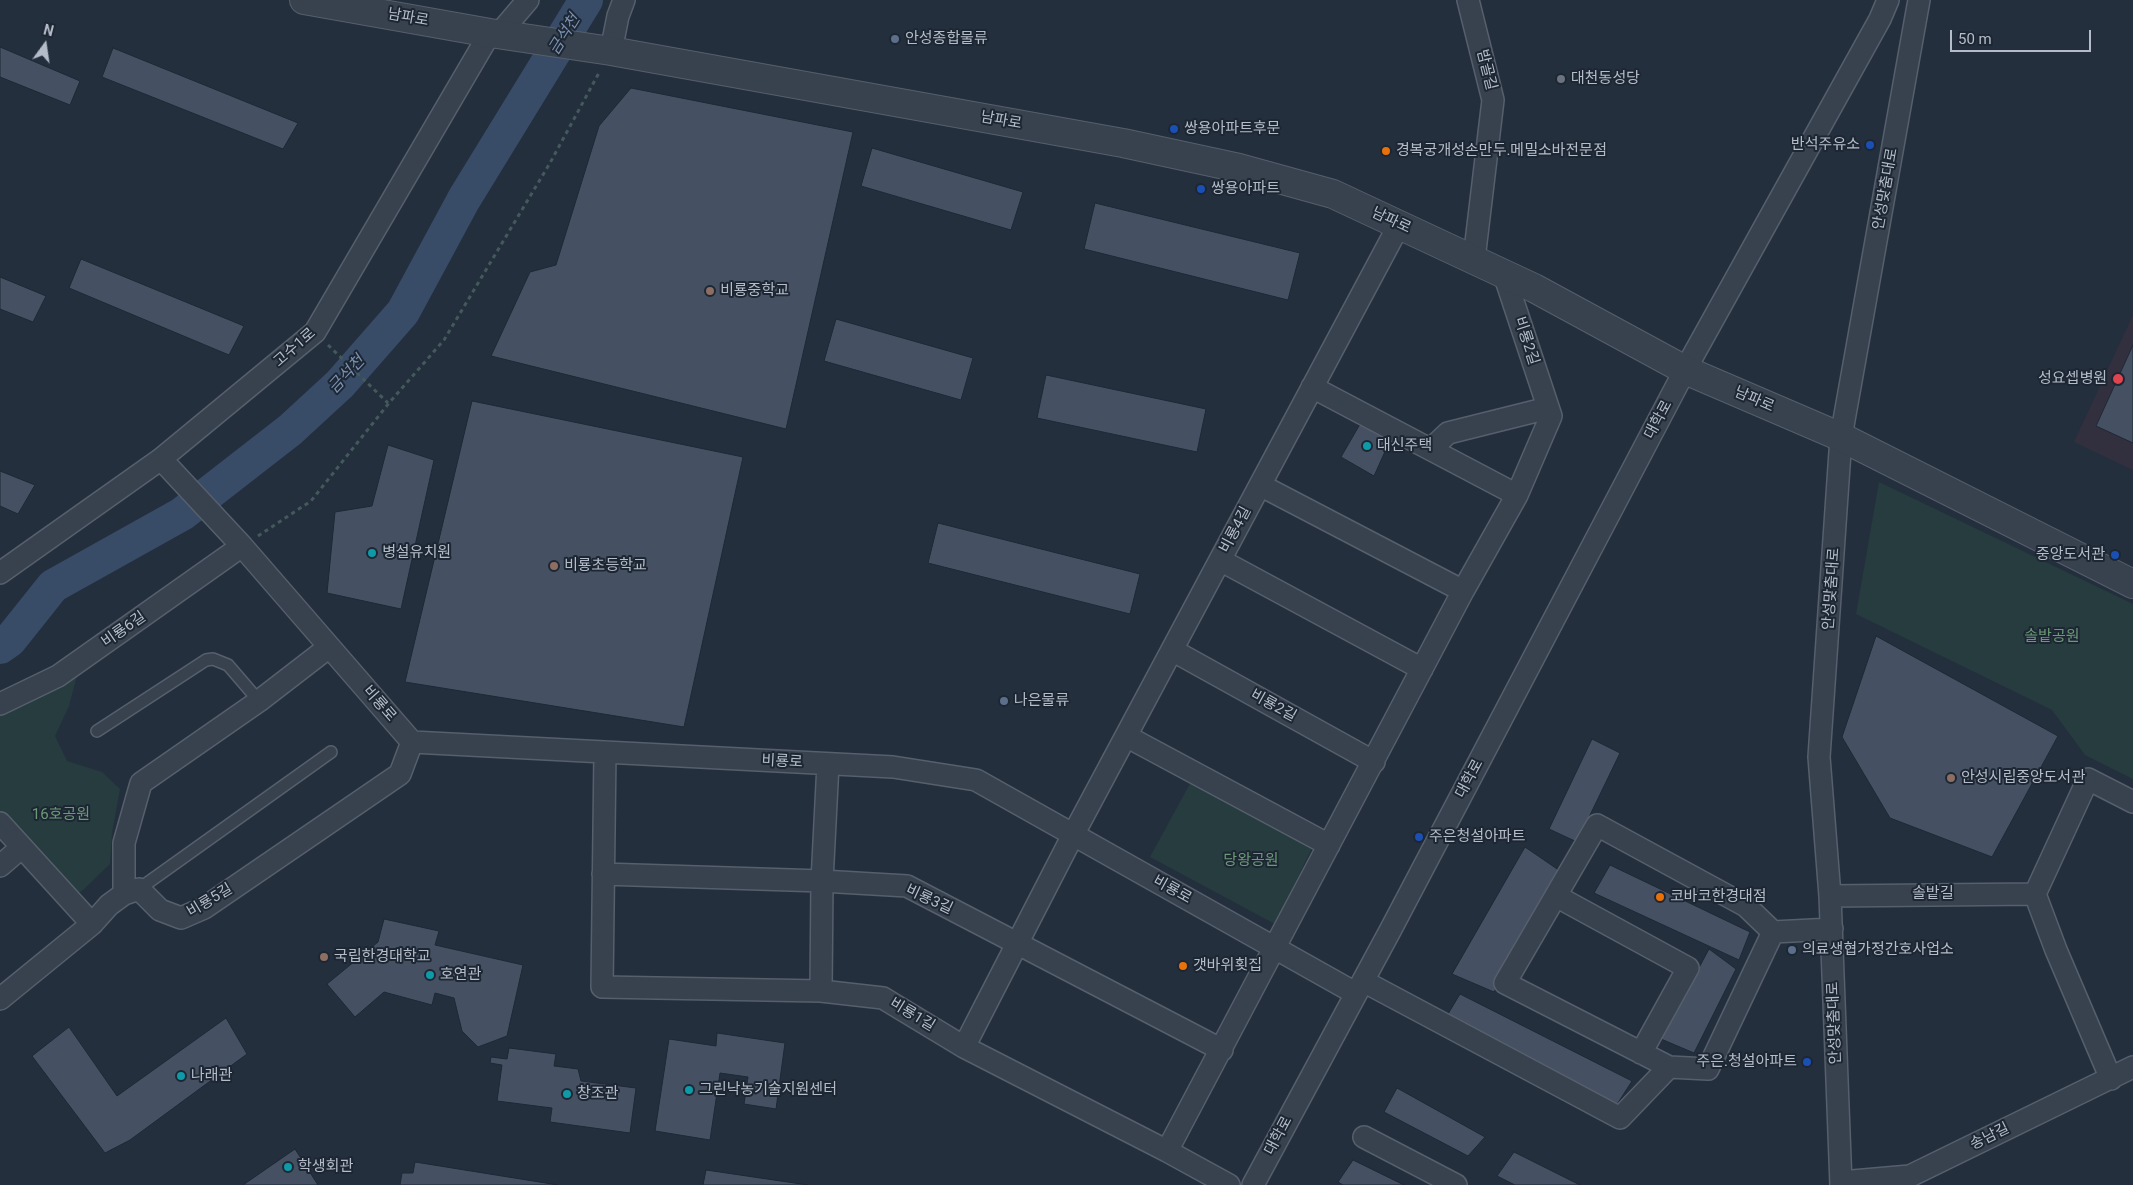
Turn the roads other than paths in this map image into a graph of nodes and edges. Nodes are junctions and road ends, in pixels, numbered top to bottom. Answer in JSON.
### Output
{"nodes":[{"id":1,"x":304,"y":0,"type":"edge"},
{"id":2,"x":528,"y":0,"type":"edge"},
{"id":3,"x":624,"y":0,"type":"edge"},
{"id":4,"x":1468,"y":0,"type":"edge"},
{"id":5,"x":1888,"y":0,"type":"edge"},
{"id":6,"x":1919,"y":0,"type":"edge"},
{"id":7,"x":500,"y":34,"type":"junction"},
{"id":8,"x":599,"y":49,"type":"junction"},
{"id":9,"x":1399,"y":225,"type":"junction"},
{"id":10,"x":1474,"y":260,"type":"junction"},
{"id":11,"x":1504,"y":274,"type":"junction"},
{"id":12,"x":1685,"y":370,"type":"junction"},
{"id":13,"x":1312,"y":387,"type":"junction"},
{"id":14,"x":1548,"y":408,"type":"junction"},
{"id":15,"x":1841,"y":437,"type":"junction"},
{"id":16,"x":1431,"y":449,"type":"junction"},
{"id":17,"x":160,"y":459,"type":"junction"},
{"id":18,"x":1260,"y":485,"type":"junction"},
{"id":19,"x":1516,"y":495,"type":"junction"},
{"id":20,"x":242,"y":546,"type":"junction"},
{"id":21,"x":1220,"y":560,"type":"junction"},
{"id":22,"x":0,"y":573,"type":"edge"},
{"id":23,"x":2133,"y":584,"type":"edge"},
{"id":24,"x":1463,"y":591,"type":"junction"},
{"id":25,"x":329,"y":647,"type":"junction"},
{"id":26,"x":1172,"y":650,"type":"junction"},
{"id":27,"x":1422,"y":669,"type":"junction"},
{"id":28,"x":260,"y":701,"type":"junction"},
{"id":29,"x":0,"y":704,"type":"edge"},
{"id":30,"x":97,"y":730,"type":"dead end"},
{"id":31,"x":1126,"y":736,"type":"junction"},
{"id":32,"x":412,"y":742,"type":"junction"},
{"id":33,"x":331,"y":752,"type":"dead end"},
{"id":34,"x":605,"y":752,"type":"junction"},
{"id":35,"x":1374,"y":762,"type":"junction"},
{"id":36,"x":828,"y":764,"type":"junction"},
{"id":37,"x":2133,"y":802,"type":"edge"},
{"id":38,"x":0,"y":823,"type":"edge"},
{"id":39,"x":1073,"y":835,"type":"junction"},
{"id":40,"x":1329,"y":845,"type":"junction"},
{"id":41,"x":22,"y":847,"type":"junction"},
{"id":42,"x":0,"y":866,"type":"edge"},
{"id":43,"x":603,"y":874,"type":"junction"},
{"id":44,"x":822,"y":881,"type":"junction"},
{"id":45,"x":132,"y":892,"type":"junction"},
{"id":46,"x":2035,"y":894,"type":"junction"},
{"id":47,"x":1556,"y":896,"type":"junction"},
{"id":48,"x":1830,"y":896,"type":"junction"},
{"id":49,"x":92,"y":924,"type":"junction"},
{"id":50,"x":1832,"y":929,"type":"junction"},
{"id":51,"x":1773,"y":932,"type":"junction"},
{"id":52,"x":1017,"y":944,"type":"junction"},
{"id":53,"x":1274,"y":946,"type":"junction"},
{"id":54,"x":1359,"y":987,"type":"junction"},
{"id":55,"x":822,"y":991,"type":"junction"},
{"id":56,"x":0,"y":999,"type":"edge"},
{"id":57,"x":964,"y":1047,"type":"junction"},
{"id":58,"x":1222,"y":1050,"type":"junction"},
{"id":59,"x":1641,"y":1053,"type":"junction"},
{"id":60,"x":1669,"y":1067,"type":"junction"},
{"id":61,"x":2133,"y":1067,"type":"edge"},
{"id":62,"x":2111,"y":1079,"type":"junction"},
{"id":63,"x":1364,"y":1136,"type":"dead end"},
{"id":64,"x":1167,"y":1151,"type":"junction"},
{"id":65,"x":1841,"y":1184,"type":"edge"},
{"id":66,"x":1229,"y":1185,"type":"edge"},
{"id":67,"x":1253,"y":1185,"type":"edge"},
{"id":68,"x":1456,"y":1185,"type":"edge"}],
"edges":[{"from":1,"to":7,"type":"street","name":"남파로"},
{"from":2,"to":7,"type":"street","name":"고수1로"},
{"from":3,"to":8,"type":"street"},
{"from":4,"to":10,"type":"street","name":"밤골길"},
{"from":5,"to":12,"type":"street","name":"대학로"},
{"from":6,"to":15,"type":"street","name":"안성맞춤대로"},
{"from":7,"to":8,"type":"street","name":"남파로"},
{"from":7,"to":17,"type":"street","name":"고수1로"},
{"from":8,"to":9,"type":"street","name":"남파로"},
{"from":9,"to":10,"type":"street","name":"남파로"},
{"from":9,"to":13,"type":"street","name":"비룡4길"},
{"from":10,"to":11,"type":"street","name":"남파로"},
{"from":11,"to":12,"type":"street","name":"남파로"},
{"from":11,"to":14,"type":"street","name":"비룡2길"},
{"from":12,"to":15,"type":"street","name":"남파로"},
{"from":12,"to":54,"type":"street","name":"대학로"},
{"from":13,"to":16,"type":"street"},
{"from":13,"to":18,"type":"street","name":"비룡4길"},
{"from":14,"to":16,"type":"street"},
{"from":14,"to":19,"type":"street","name":"비룡2길"},
{"from":15,"to":23,"type":"street","name":"남파로"},
{"from":15,"to":48,"type":"street","name":"안성맞춤대로"},
{"from":16,"to":19,"type":"street"},
{"from":17,"to":20,"type":"street","name":"비룡로"},
{"from":17,"to":22,"type":"street","name":"고수1로"},
{"from":18,"to":21,"type":"street","name":"비룡4길"},
{"from":18,"to":24,"type":"street"},
{"from":19,"to":24,"type":"street","name":"비룡2길"},
{"from":20,"to":25,"type":"street","name":"비룡로"},
{"from":20,"to":29,"type":"street","name":"비룡6길"},
{"from":21,"to":26,"type":"street","name":"비룡4길"},
{"from":21,"to":27,"type":"street"},
{"from":24,"to":27,"type":"street","name":"비룡2길"},
{"from":25,"to":28,"type":"street"},
{"from":25,"to":32,"type":"street","name":"비룡로"},
{"from":26,"to":31,"type":"street","name":"비룡4길"},
{"from":26,"to":35,"type":"street","name":"비룡2길"},
{"from":27,"to":35,"type":"street","name":"비룡2길"},
{"from":28,"to":30,"type":"lane"},
{"from":28,"to":45,"type":"street"},
{"from":31,"to":39,"type":"street","name":"비룡4길"},
{"from":31,"to":40,"type":"street"},
{"from":32,"to":34,"type":"street","name":"비룡로"},
{"from":32,"to":45,"type":"street","name":"비룡5길"},
{"from":33,"to":45,"type":"lane"},
{"from":34,"to":36,"type":"street","name":"비룡로"},
{"from":34,"to":43,"type":"street","name":"비룡1길"},
{"from":35,"to":40,"type":"street","name":"비룡2길"},
{"from":36,"to":39,"type":"street","name":"비룡로"},
{"from":36,"to":44,"type":"street"},
{"from":37,"to":46,"type":"street"},
{"from":38,"to":41,"type":"street"},
{"from":39,"to":52,"type":"street","name":"비룡4길"},
{"from":39,"to":53,"type":"street","name":"비룡로"},
{"from":40,"to":53,"type":"street","name":"비룡2길"},
{"from":41,"to":42,"type":"street"},
{"from":41,"to":49,"type":"street"},
{"from":43,"to":44,"type":"street","name":"비룡3길"},
{"from":43,"to":55,"type":"street","name":"비룡1길"},
{"from":44,"to":52,"type":"street","name":"비룡3길"},
{"from":44,"to":55,"type":"street"},
{"from":45,"to":49,"type":"street"},
{"from":46,"to":48,"type":"street","name":"솔밭길"},
{"from":46,"to":62,"type":"street"},
{"from":47,"to":51,"type":"street"},
{"from":47,"to":59,"type":"street"},
{"from":47,"to":59,"type":"street"},
{"from":48,"to":50,"type":"street","name":"안성맞춤대로"},
{"from":49,"to":56,"type":"street"},
{"from":50,"to":51,"type":"street"},
{"from":50,"to":65,"type":"street","name":"안성맞춤대로"},
{"from":51,"to":60,"type":"street"},
{"from":52,"to":57,"type":"street","name":"비룡4길"},
{"from":52,"to":58,"type":"street","name":"비룡3길"},
{"from":53,"to":54,"type":"street","name":"비룡로"},
{"from":53,"to":58,"type":"street"},
{"from":54,"to":60,"type":"street","name":"비룡로"},
{"from":54,"to":67,"type":"street","name":"대학로"},
{"from":55,"to":57,"type":"street","name":"비룡1길"},
{"from":57,"to":64,"type":"street","name":"비룡1길"},
{"from":58,"to":64,"type":"street"},
{"from":59,"to":60,"type":"street"},
{"from":61,"to":62,"type":"street","name":"송남길"},
{"from":62,"to":65,"type":"street","name":"송남길"},
{"from":63,"to":68,"type":"street"},
{"from":64,"to":66,"type":"street","name":"비룡1길"}]}
